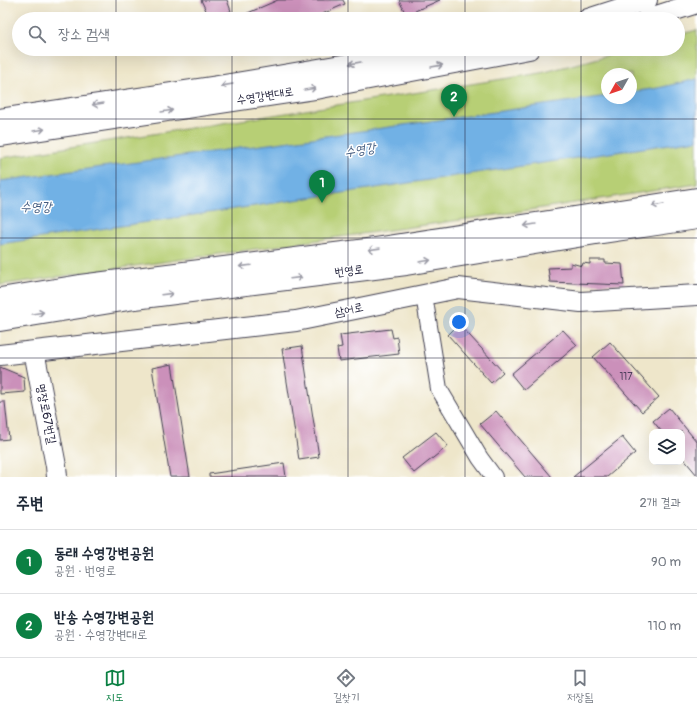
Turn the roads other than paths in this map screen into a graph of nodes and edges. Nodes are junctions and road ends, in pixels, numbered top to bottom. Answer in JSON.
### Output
{"nodes":[{"id":1,"x":647,"y":0,"type":"edge"},
{"id":2,"x":697,"y":3,"type":"edge"},
{"id":3,"x":610,"y":12,"type":"edge"},
{"id":4,"x":669,"y":12,"type":"edge"},
{"id":5,"x":394,"y":56,"type":"edge"},
{"id":6,"x":492,"y":56,"type":"edge"},
{"id":7,"x":0,"y":119,"type":"edge"},
{"id":8,"x":0,"y":136,"type":"edge"},
{"id":9,"x":697,"y":199,"type":"edge"},
{"id":10,"x":697,"y":218,"type":"edge"},
{"id":11,"x":424,"y":294,"type":"junction"},
{"id":12,"x":697,"y":295,"type":"edge"},
{"id":13,"x":0,"y":300,"type":"edge"},
{"id":14,"x":0,"y":320,"type":"edge"},
{"id":15,"x":34,"y":351,"type":"junction"},
{"id":16,"x":0,"y":355,"type":"edge"},
{"id":17,"x":57,"y":477,"type":"edge"},
{"id":18,"x":494,"y":477,"type":"edge"}],
"edges":[{"from":1,"to":3,"type":"main road"},
{"from":2,"to":4,"type":"main road"},
{"from":5,"to":7,"type":"main road","name":"수영강변대로","one_way":true},
{"from":8,"to":6,"type":"main road","name":"수영강변대로","one_way":true},
{"from":9,"to":13,"type":"highway","name":"번영로","one_way":true},
{"from":14,"to":10,"type":"highway","name":"번영로","one_way":true},
{"from":11,"to":12,"type":"main road","name":"삼어로"},
{"from":11,"to":15,"type":"main road","name":"삼어로"},
{"from":11,"to":18,"type":"lane"},
{"from":15,"to":16,"type":"main road","name":"삼어로"},
{"from":15,"to":17,"type":"main road","name":"명장로67번길"}]}
